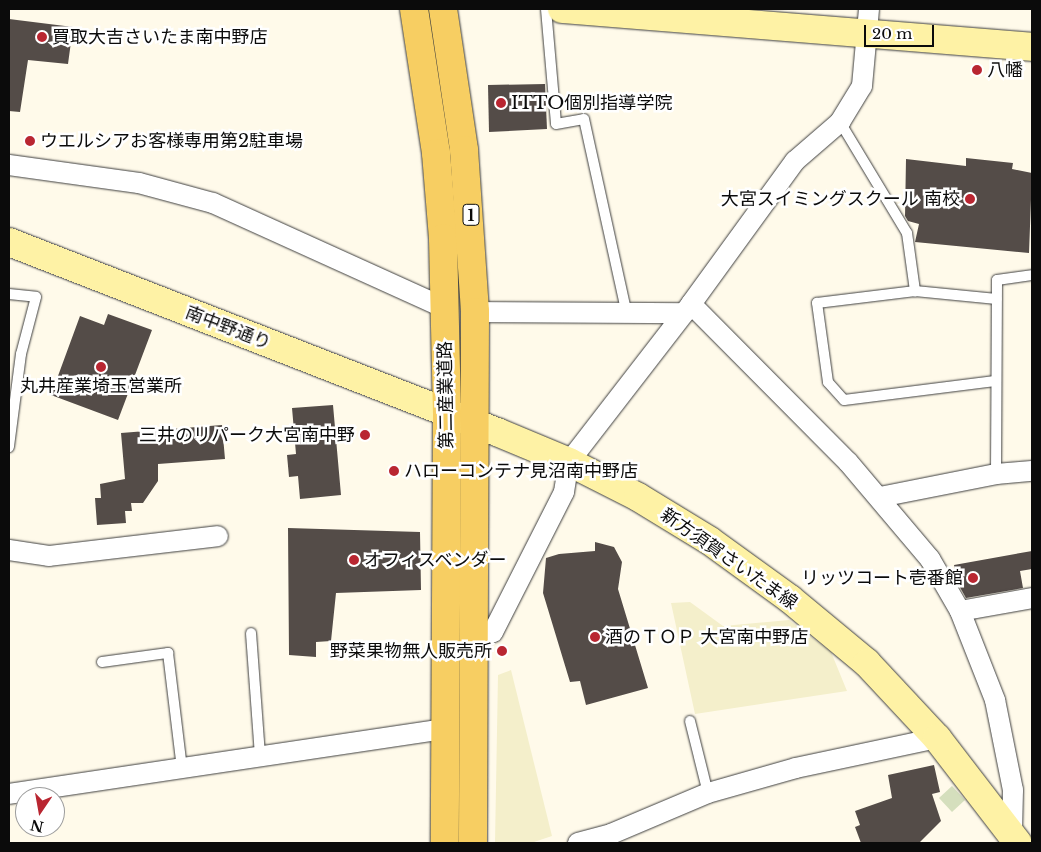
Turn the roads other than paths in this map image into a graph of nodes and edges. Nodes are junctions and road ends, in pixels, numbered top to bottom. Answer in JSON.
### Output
{"nodes":[{"id":1,"x":414,"y":9,"type":"edge"},
{"id":2,"x":443,"y":9,"type":"edge"},
{"id":3,"x":546,"y":9,"type":"edge"},
{"id":4,"x":562,"y":9,"type":"edge"},
{"id":5,"x":868,"y":22,"type":"edge"},
{"id":6,"x":1032,"y":47,"type":"edge"},
{"id":7,"x":840,"y":122,"type":"junction"},
{"id":8,"x":9,"y":165,"type":"edge"},
{"id":9,"x":9,"y":248,"type":"edge"},
{"id":10,"x":1032,"y":276,"type":"edge"},
{"id":11,"x":915,"y":291,"type":"junction"},
{"id":12,"x":9,"y":294,"type":"edge"},
{"id":13,"x":997,"y":299,"type":"junction"},
{"id":14,"x":445,"y":308,"type":"junction"},
{"id":15,"x":687,"y":309,"type":"junction"},
{"id":16,"x":476,"y":312,"type":"junction"},
{"id":17,"x":627,"y":314,"type":"junction"},
{"id":18,"x":995,"y":381,"type":"junction"},
{"id":19,"x":447,"y":413,"type":"junction"},
{"id":20,"x":476,"y":424,"type":"junction"},
{"id":21,"x":9,"y":446,"type":"edge"},
{"id":22,"x":569,"y":462,"type":"junction"},
{"id":23,"x":1032,"y":471,"type":"edge"},
{"id":24,"x":996,"y":474,"type":"junction"},
{"id":25,"x":880,"y":497,"type":"junction"},
{"id":26,"x":218,"y":536,"type":"dead end"},
{"id":27,"x":9,"y":550,"type":"edge"},
{"id":28,"x":1032,"y":598,"type":"edge"},
{"id":29,"x":960,"y":611,"type":"junction"},
{"id":30,"x":251,"y":633,"type":"dead end"},
{"id":31,"x":474,"y":639,"type":"junction"},
{"id":32,"x":102,"y":662,"type":"dead end"},
{"id":33,"x":690,"y":721,"type":"dead end"},
{"id":34,"x":445,"y":729,"type":"junction"},
{"id":35,"x":937,"y":738,"type":"junction"},
{"id":36,"x":260,"y":757,"type":"junction"},
{"id":37,"x":182,"y":769,"type":"junction"},
{"id":38,"x":708,"y":793,"type":"junction"},
{"id":39,"x":9,"y":794,"type":"edge"},
{"id":40,"x":1015,"y":838,"type":"edge"},
{"id":41,"x":445,"y":843,"type":"edge"},
{"id":42,"x":473,"y":843,"type":"edge"},
{"id":43,"x":578,"y":843,"type":"edge"}],
"edges":[{"from":1,"to":14,"type":"main road","name":"第二産業道路","number":"1"},
{"from":2,"to":16,"type":"main road","name":"第二産業道路","number":"1"},
{"from":3,"to":17,"type":"lane"},
{"from":4,"to":5,"type":"street"},
{"from":5,"to":6,"type":"street"},
{"from":5,"to":7,"type":"street"},
{"from":7,"to":11,"type":"lane"},
{"from":7,"to":15,"type":"street"},
{"from":8,"to":14,"type":"street"},
{"from":9,"to":19,"type":"street","name":"南中野通り"},
{"from":10,"to":13,"type":"lane"},
{"from":11,"to":13,"type":"lane"},
{"from":11,"to":18,"type":"lane"},
{"from":12,"to":21,"type":"lane"},
{"from":13,"to":18,"type":"lane"},
{"from":14,"to":19,"type":"main road","name":"第二産業道路","number":"1"},
{"from":15,"to":17,"type":"street"},
{"from":15,"to":22,"type":"street"},
{"from":15,"to":25,"type":"street"},
{"from":16,"to":17,"type":"street"},
{"from":16,"to":20,"type":"main road","name":"第二産業道路","number":"1"},
{"from":18,"to":24,"type":"lane"},
{"from":19,"to":20,"type":"street","name":"新方須賀さいたま線"},
{"from":19,"to":34,"type":"main road","name":"第二産業道路","number":"1"},
{"from":20,"to":22,"type":"street","name":"新方須賀さいたま線"},
{"from":20,"to":31,"type":"main road","name":"第二産業道路","number":"1"},
{"from":22,"to":31,"type":"street"},
{"from":22,"to":35,"type":"street","name":"新方須賀さいたま線"},
{"from":23,"to":24,"type":"street"},
{"from":24,"to":25,"type":"street"},
{"from":25,"to":29,"type":"street"},
{"from":26,"to":27,"type":"street"},
{"from":28,"to":29,"type":"street"},
{"from":29,"to":40,"type":"street"},
{"from":30,"to":36,"type":"lane"},
{"from":31,"to":42,"type":"main road","name":"第二産業道路","number":"1"},
{"from":32,"to":37,"type":"lane"},
{"from":33,"to":38,"type":"lane"},
{"from":34,"to":36,"type":"street"},
{"from":34,"to":41,"type":"main road","name":"第二産業道路","number":"1"},
{"from":35,"to":38,"type":"street"},
{"from":35,"to":40,"type":"street","name":"新方須賀さいたま線"},
{"from":36,"to":37,"type":"street"},
{"from":37,"to":39,"type":"street"},
{"from":38,"to":43,"type":"street"}]}
